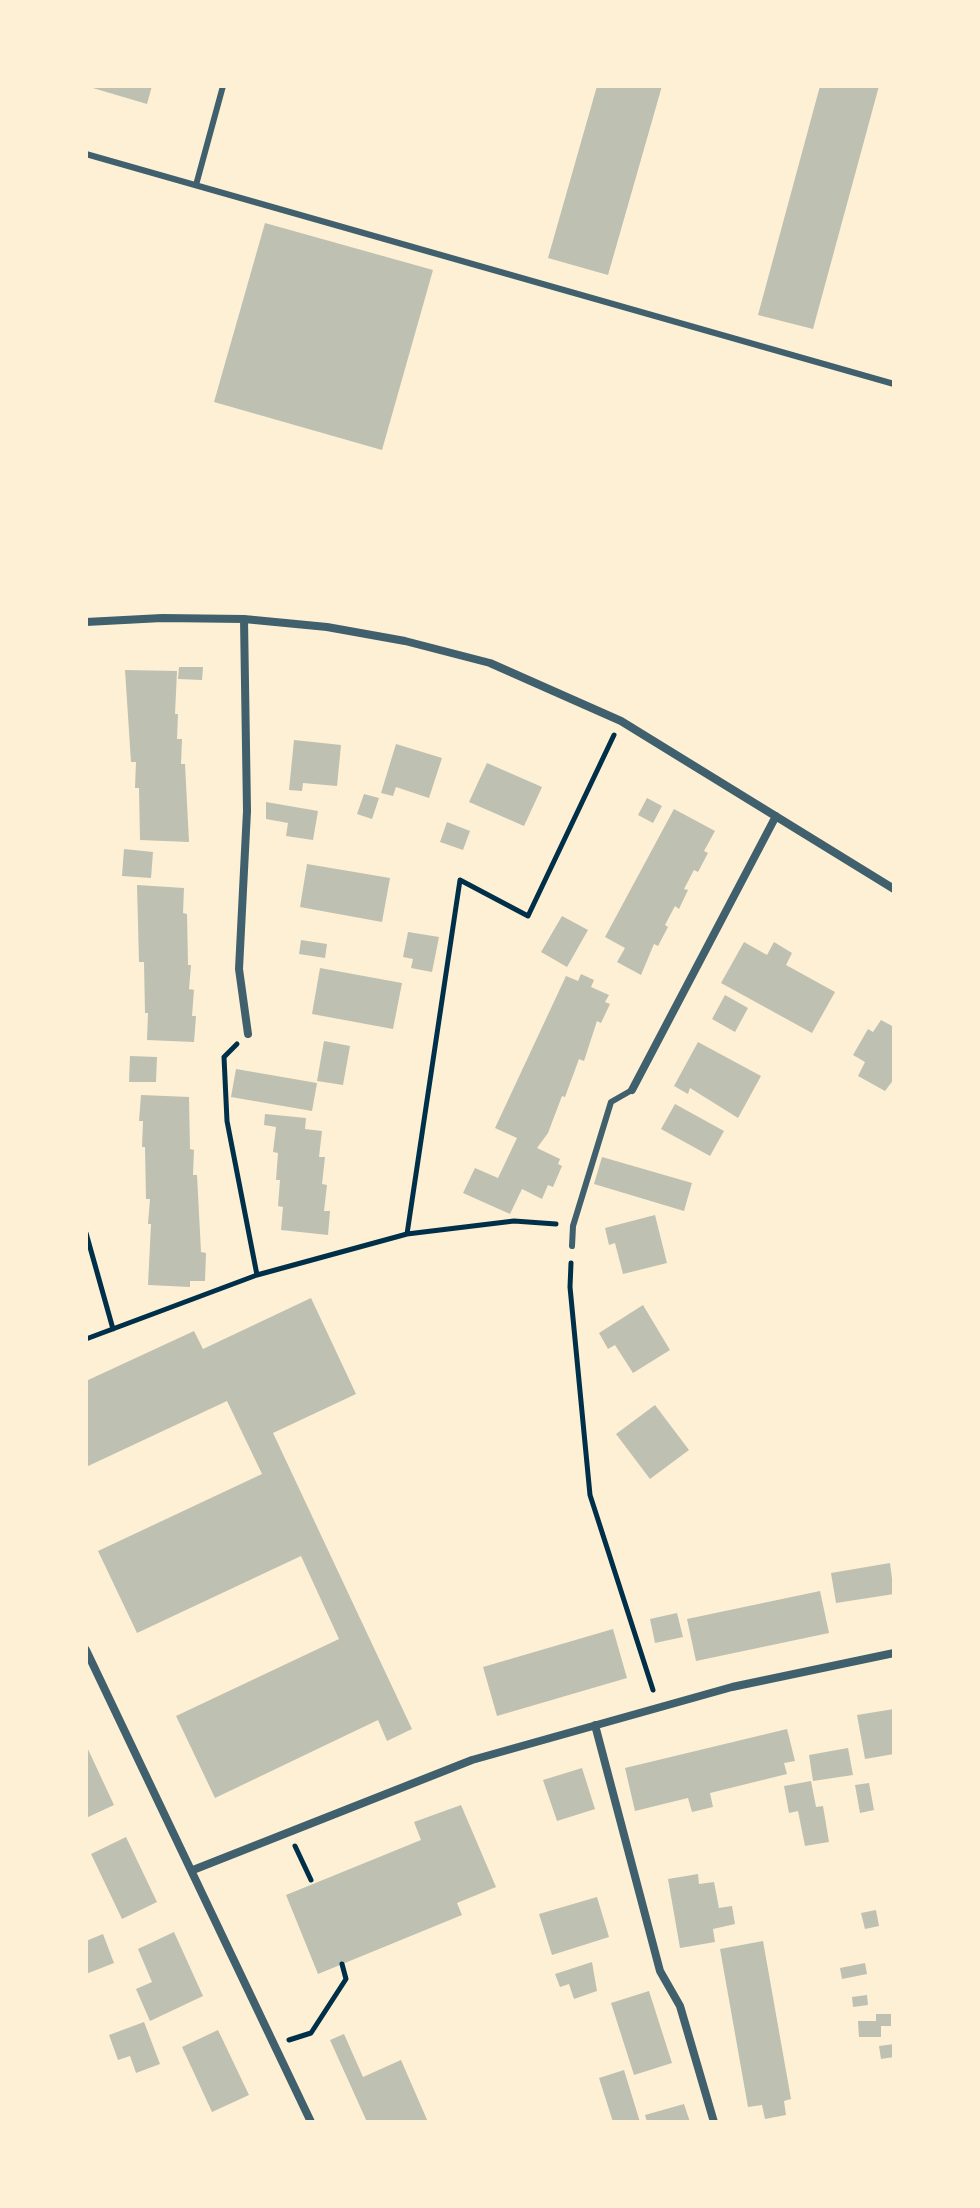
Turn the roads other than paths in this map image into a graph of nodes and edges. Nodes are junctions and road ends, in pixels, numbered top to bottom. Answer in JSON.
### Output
{"nodes":[{"id":1,"x":223,"y":86,"type":"edge"},
{"id":2,"x":86,"y":154,"type":"edge"},
{"id":3,"x":196,"y":185,"type":"junction"},
{"id":4,"x":894,"y":384,"type":"edge"},
{"id":5,"x":244,"y":619,"type":"junction"},
{"id":6,"x":86,"y":622,"type":"edge"},
{"id":7,"x":776,"y":816,"type":"junction"},
{"id":8,"x":894,"y":889,"type":"edge"},
{"id":9,"x":248,"y":1034,"type":"road end"},
{"id":10,"x":632,"y":1090,"type":"joint"},
{"id":11,"x":572,"y":1246,"type":"road end"},
{"id":12,"x":86,"y":1650,"type":"edge"},
{"id":13,"x":894,"y":1653,"type":"edge"},
{"id":14,"x":90,"y":1669,"type":"edge"},
{"id":15,"x":595,"y":1725,"type":"junction"},
{"id":16,"x":193,"y":1870,"type":"junction"},
{"id":17,"x":311,"y":2122,"type":"edge"},
{"id":18,"x":714,"y":2122,"type":"edge"}],
"edges":[{"from":1,"to":3,"type":"lane"},
{"from":2,"to":3,"type":"lane"},
{"from":3,"to":4,"type":"lane"},
{"from":5,"to":6,"type":"street"},
{"from":5,"to":7,"type":"street"},
{"from":5,"to":9,"type":"street"},
{"from":7,"to":8,"type":"street"},
{"from":7,"to":10,"type":"street"},
{"from":10,"to":11,"type":"lane"},
{"from":12,"to":14,"type":"street"},
{"from":13,"to":15,"type":"street"},
{"from":14,"to":16,"type":"street"},
{"from":15,"to":16,"type":"street"},
{"from":15,"to":18,"type":"street"},
{"from":16,"to":17,"type":"street"}]}
